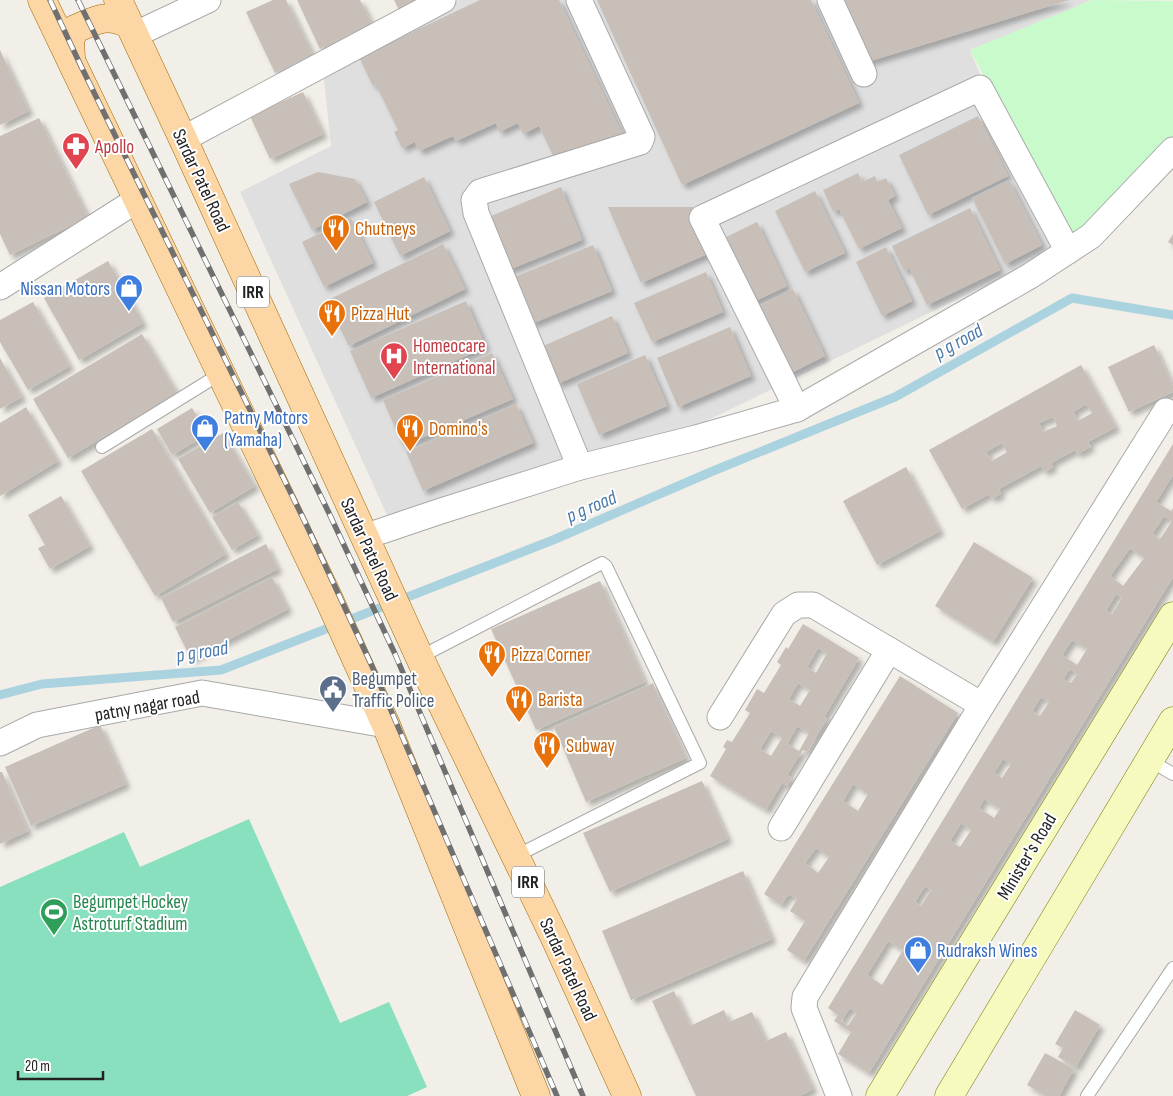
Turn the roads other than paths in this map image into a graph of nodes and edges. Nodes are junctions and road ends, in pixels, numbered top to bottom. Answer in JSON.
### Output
{"nodes":[{"id":1,"x":42,"y":0,"type":"edge"},
{"id":2,"x":51,"y":0,"type":"edge"},
{"id":3,"x":67,"y":0,"type":"edge"},
{"id":4,"x":208,"y":0,"type":"edge"},
{"id":5,"x":443,"y":0,"type":"edge"},
{"id":6,"x":579,"y":0,"type":"edge"},
{"id":7,"x":830,"y":0,"type":"edge"},
{"id":8,"x":127,"y":19,"type":"edge"},
{"id":9,"x":71,"y":58,"type":"junction"},
{"id":10,"x":864,"y":74,"type":"dead end"},
{"id":11,"x":183,"y":139,"type":"junction"},
{"id":12,"x":1173,"y":150,"type":"edge"},
{"id":13,"x":137,"y":200,"type":"junction"},
{"id":14,"x":1068,"y":251,"type":"junction"},
{"id":15,"x":0,"y":288,"type":"edge"},
{"id":16,"x":220,"y":374,"type":"junction"},
{"id":17,"x":797,"y":409,"type":"junction"},
{"id":18,"x":1166,"y":411,"type":"dead end"},
{"id":19,"x":102,"y":447,"type":"dead end"},
{"id":20,"x":580,"y":467,"type":"junction"},
{"id":21,"x":364,"y":537,"type":"junction"},
{"id":22,"x":1173,"y":616,"type":"edge"},
{"id":23,"x":889,"y":650,"type":"junction"},
{"id":24,"x":420,"y":657,"type":"junction"},
{"id":25,"x":982,"y":705,"type":"junction"},
{"id":26,"x":720,"y":717,"type":"dead end"},
{"id":27,"x":1173,"y":720,"type":"edge"},
{"id":28,"x":386,"y":725,"type":"junction"},
{"id":29,"x":0,"y":743,"type":"edge"},
{"id":30,"x":1149,"y":760,"type":"junction"},
{"id":31,"x":1173,"y":774,"type":"edge"},
{"id":32,"x":781,"y":828,"type":"dead end"},
{"id":33,"x":516,"y":856,"type":"junction"},
{"id":34,"x":1173,"y":968,"type":"edge"},
{"id":35,"x":536,"y":1096,"type":"edge"},
{"id":36,"x":627,"y":1096,"type":"edge"},
{"id":37,"x":839,"y":1096,"type":"edge"},
{"id":38,"x":880,"y":1096,"type":"edge"},
{"id":39,"x":949,"y":1096,"type":"edge"},
{"id":40,"x":1087,"y":1096,"type":"edge"}],
"edges":[{"from":1,"to":9,"type":"main road"},
{"from":2,"to":3,"type":"main road"},
{"from":4,"to":8,"type":"street"},
{"from":5,"to":11,"type":"street"},
{"from":6,"to":20,"type":"street"},
{"from":7,"to":10,"type":"street"},
{"from":8,"to":9,"type":"main road"},
{"from":8,"to":11,"type":"main road","name":"Sardar Patel Road","number":"IRR"},
{"from":9,"to":13,"type":"main road"},
{"from":11,"to":21,"type":"main road","name":"Sardar Patel Road","number":"IRR"},
{"from":12,"to":14,"type":"street"},
{"from":13,"to":15,"type":"street"},
{"from":13,"to":16,"type":"main road"},
{"from":14,"to":17,"type":"street"},
{"from":14,"to":17,"type":"street"},
{"from":16,"to":19,"type":"lane"},
{"from":16,"to":28,"type":"main road"},
{"from":17,"to":20,"type":"street"},
{"from":18,"to":25,"type":"street"},
{"from":20,"to":21,"type":"street"},
{"from":21,"to":24,"type":"main road","name":"Sardar Patel Road","number":"IRR"},
{"from":22,"to":38,"type":"main road","name":"Minister's Road"},
{"from":23,"to":25,"type":"street"},
{"from":23,"to":26,"type":"street"},
{"from":23,"to":32,"type":"street"},
{"from":24,"to":33,"type":"main road","name":"Sardar Patel Road","number":"IRR"},
{"from":24,"to":33,"type":"lane"},
{"from":25,"to":37,"type":"street"},
{"from":27,"to":30,"type":"main road"},
{"from":28,"to":29,"type":"street","name":"patny nagar road"},
{"from":28,"to":35,"type":"main road"},
{"from":30,"to":31,"type":"lane"},
{"from":30,"to":39,"type":"main road"},
{"from":33,"to":36,"type":"main road","name":"Sardar Patel Road","number":"IRR"},
{"from":34,"to":40,"type":"lane"}]}
